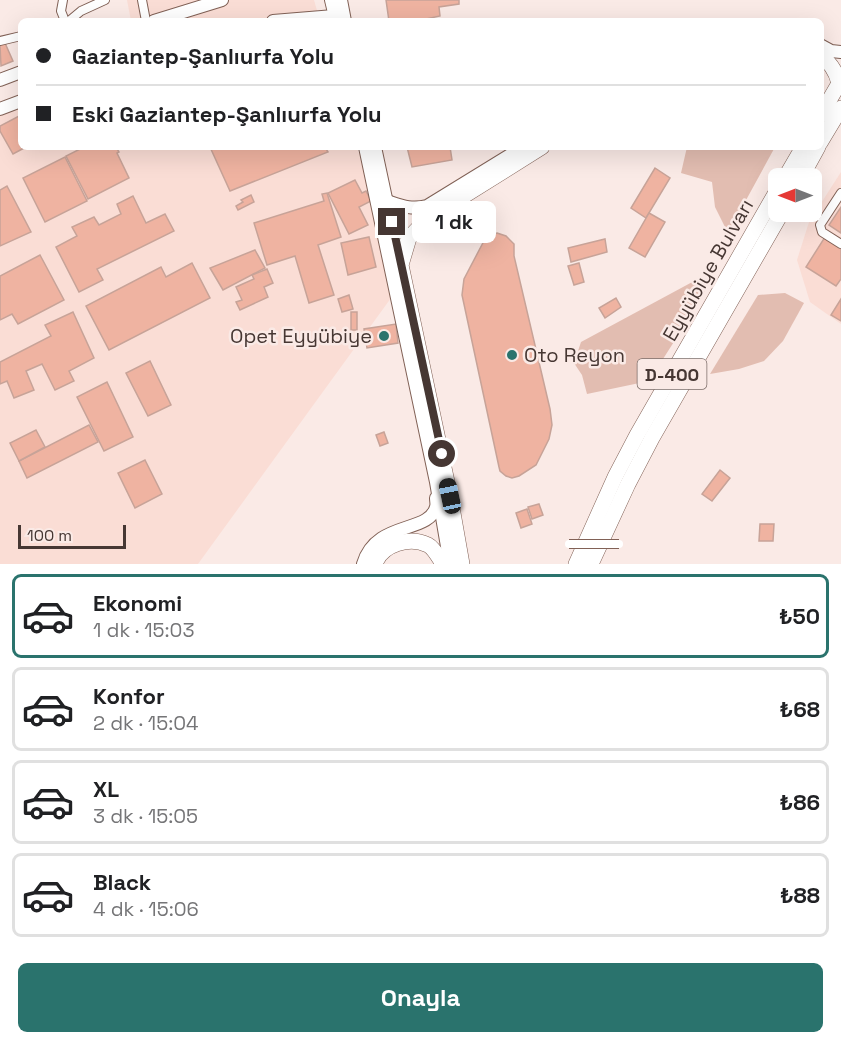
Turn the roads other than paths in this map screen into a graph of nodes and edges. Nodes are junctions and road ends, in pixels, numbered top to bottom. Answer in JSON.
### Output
{"nodes":[{"id":1,"x":63,"y":0,"type":"edge"},
{"id":2,"x":105,"y":0,"type":"edge"},
{"id":3,"x":142,"y":0,"type":"edge"},
{"id":4,"x":222,"y":0,"type":"edge"},
{"id":5,"x":331,"y":0,"type":"edge"},
{"id":6,"x":341,"y":0,"type":"edge"},
{"id":7,"x":65,"y":18,"type":"edge"},
{"id":8,"x":72,"y":18,"type":"edge"},
{"id":9,"x":145,"y":18,"type":"edge"},
{"id":10,"x":164,"y":18,"type":"edge"},
{"id":11,"x":338,"y":18,"type":"edge"},
{"id":12,"x":338,"y":18,"type":"edge"},
{"id":13,"x":18,"y":37,"type":"edge"},
{"id":14,"x":0,"y":41,"type":"edge"},
{"id":15,"x":824,"y":47,"type":"edge"},
{"id":16,"x":841,"y":52,"type":"edge"},
{"id":17,"x":824,"y":59,"type":"edge"},
{"id":18,"x":18,"y":73,"type":"edge"},
{"id":19,"x":0,"y":80,"type":"edge"},
{"id":20,"x":840,"y":81,"type":"edge"},
{"id":21,"x":18,"y":102,"type":"edge"},
{"id":22,"x":841,"y":108,"type":"edge"},
{"id":23,"x":0,"y":109,"type":"edge"},
{"id":24,"x":824,"y":109,"type":"edge"},
{"id":25,"x":824,"y":136,"type":"edge"},
{"id":26,"x":366,"y":150,"type":"edge"},
{"id":27,"x":376,"y":150,"type":"edge"},
{"id":28,"x":519,"y":150,"type":"edge"},
{"id":29,"x":537,"y":150,"type":"edge"},
{"id":30,"x":801,"y":150,"type":"edge"},
{"id":31,"x":816,"y":150,"type":"edge"},
{"id":32,"x":791,"y":168,"type":"edge"},
{"id":33,"x":806,"y":168,"type":"edge"},
{"id":34,"x":841,"y":193,"type":"edge"},
{"id":35,"x":387,"y":201,"type":"junction"},
{"id":36,"x":768,"y":206,"type":"edge"},
{"id":37,"x":776,"y":222,"type":"edge"},
{"id":38,"x":841,"y":244,"type":"edge"},
{"id":39,"x":401,"y":265,"type":"junction"},
{"id":40,"x":436,"y":482,"type":"junction"},
{"id":41,"x":569,"y":544,"type":"dead end"},
{"id":42,"x":620,"y":544,"type":"dead end"},
{"id":43,"x":592,"y":563,"type":"edge"},
{"id":44,"x":363,"y":564,"type":"edge"},
{"id":45,"x":375,"y":564,"type":"edge"},
{"id":46,"x":442,"y":564,"type":"edge"},
{"id":47,"x":450,"y":564,"type":"edge"},
{"id":48,"x":462,"y":564,"type":"edge"},
{"id":49,"x":576,"y":564,"type":"edge"}],
"edges":[{"from":1,"to":7,"type":"street"},
{"from":2,"to":8,"type":"street"},
{"from":3,"to":9,"type":"street"},
{"from":4,"to":10,"type":"main road"},
{"from":5,"to":11,"type":"main road"},
{"from":6,"to":12,"type":"main road"},
{"from":13,"to":14,"type":"street"},
{"from":15,"to":16,"type":"main road"},
{"from":17,"to":20,"type":"highway"},
{"from":18,"to":19,"type":"main road"},
{"from":20,"to":24,"type":"highway"},
{"from":21,"to":23,"type":"main road"},
{"from":22,"to":25,"type":"highway"},
{"from":26,"to":40,"type":"main road"},
{"from":27,"to":35,"type":"main road"},
{"from":28,"to":35,"type":"main road"},
{"from":29,"to":39,"type":"highway"},
{"from":30,"to":32,"type":"highway"},
{"from":31,"to":33,"type":"highway"},
{"from":34,"to":38,"type":"street"},
{"from":35,"to":39,"type":"main road"},
{"from":36,"to":49,"type":"highway","name":"Eyyübiye Bulvarı","number":"D-400"},
{"from":37,"to":43,"type":"highway","name":"Eyyübiye Bulvarı","number":"D-400"},
{"from":39,"to":48,"type":"highway"},
{"from":40,"to":44,"type":"main road"},
{"from":40,"to":47,"type":"main road"},
{"from":41,"to":42,"type":"street","bridge":true},
{"from":45,"to":46,"type":"highway"}]}
